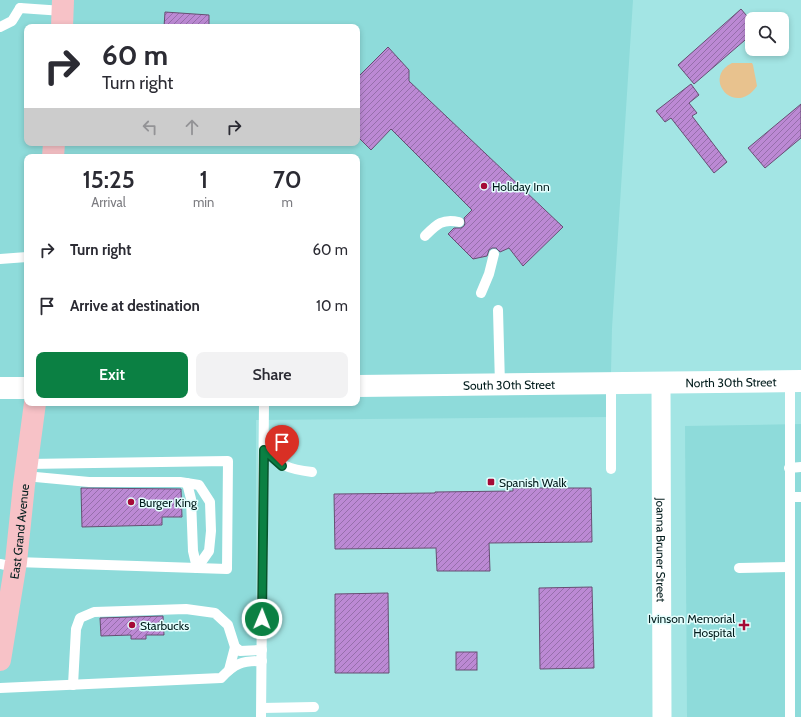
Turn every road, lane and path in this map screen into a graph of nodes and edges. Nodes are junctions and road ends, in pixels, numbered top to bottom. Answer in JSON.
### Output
{"nodes":[{"id":1,"x":18,"y":4,"type":"edge"},
{"id":2,"x":63,"y":13,"type":"edge"},
{"id":3,"x":0,"y":27,"type":"edge"},
{"id":4,"x":459,"y":222,"type":"dead end"},
{"id":5,"x":425,"y":236,"type":"dead end"},
{"id":6,"x":494,"y":254,"type":"dead end"},
{"id":7,"x":24,"y":257,"type":"edge"},
{"id":8,"x":0,"y":259,"type":"edge"},
{"id":9,"x":481,"y":293,"type":"dead end"},
{"id":10,"x":498,"y":310,"type":"dead end"},
{"id":11,"x":795,"y":382,"type":"edge"},
{"id":12,"x":661,"y":383,"type":"junction"},
{"id":13,"x":500,"y":384,"type":"junction"},
{"id":14,"x":611,"y":384,"type":"junction"},
{"id":15,"x":360,"y":386,"type":"edge"},
{"id":16,"x":0,"y":388,"type":"edge"},
{"id":17,"x":24,"y":388,"type":"edge"},
{"id":18,"x":36,"y":406,"type":"edge"},
{"id":19,"x":264,"y":406,"type":"edge"},
{"id":20,"x":264,"y":450,"type":"junction"},
{"id":21,"x":789,"y":468,"type":"junction"},
{"id":22,"x":801,"y":468,"type":"edge"},
{"id":23,"x":611,"y":469,"type":"dead end"},
{"id":24,"x":26,"y":470,"type":"junction"},
{"id":25,"x":312,"y":472,"type":"dead end"},
{"id":26,"x":187,"y":483,"type":"junction"},
{"id":27,"x":801,"y":497,"type":"edge"},
{"id":28,"x":790,"y":498,"type":"junction"},
{"id":29,"x":10,"y":564,"type":"edge"},
{"id":30,"x":789,"y":567,"type":"junction"},
{"id":31,"x":197,"y":568,"type":"junction"},
{"id":32,"x":740,"y":568,"type":"dead end"},
{"id":33,"x":235,"y":647,"type":"junction"},
{"id":34,"x":262,"y":650,"type":"junction"},
{"id":35,"x":0,"y":660,"type":"edge"},
{"id":36,"x":262,"y":660,"type":"junction"},
{"id":37,"x":229,"y":670,"type":"junction"},
{"id":38,"x":73,"y":685,"type":"junction"},
{"id":39,"x":0,"y":688,"type":"edge"},
{"id":40,"x":314,"y":707,"type":"dead end"},
{"id":41,"x":262,"y":712,"type":"edge"},
{"id":42,"x":662,"y":717,"type":"edge"},
{"id":43,"x":790,"y":717,"type":"edge"}],
"edges":[{"from":1,"to":2,"type":"lane"},
{"from":1,"to":3,"type":"lane"},
{"from":4,"to":5,"type":"lane"},
{"from":6,"to":9,"type":"lane"},
{"from":7,"to":8,"type":"lane"},
{"from":10,"to":13,"type":"lane"},
{"from":11,"to":12,"type":"main road","name":"North 30th Street"},
{"from":11,"to":21,"type":"lane"},
{"from":12,"to":14,"type":"main road","name":"South 30th Street"},
{"from":12,"to":42,"type":"street","name":"Joanna Bruner Street"},
{"from":13,"to":14,"type":"main road","name":"South 30th Street"},
{"from":13,"to":15,"type":"main road","name":"South 30th Street"},
{"from":14,"to":23,"type":"lane"},
{"from":16,"to":17,"type":"main road"},
{"from":18,"to":24,"type":"main road","name":"East Grand Avenue"},
{"from":19,"to":20,"type":"lane"},
{"from":20,"to":25,"type":"lane"},
{"from":20,"to":34,"type":"lane"},
{"from":21,"to":22,"type":"lane"},
{"from":21,"to":28,"type":"lane"},
{"from":24,"to":26,"type":"lane"},
{"from":24,"to":29,"type":"main road","name":"East Grand Avenue"},
{"from":24,"to":31,"type":"lane"},
{"from":26,"to":31,"type":"lane"},
{"from":26,"to":31,"type":"lane"},
{"from":27,"to":28,"type":"lane"},
{"from":28,"to":30,"type":"lane"},
{"from":29,"to":31,"type":"lane"},
{"from":29,"to":35,"type":"main road","name":"East Grand Avenue"},
{"from":30,"to":32,"type":"lane"},
{"from":30,"to":43,"type":"lane"},
{"from":33,"to":34,"type":"lane"},
{"from":33,"to":37,"type":"lane"},
{"from":33,"to":38,"type":"lane"},
{"from":34,"to":36,"type":"lane"},
{"from":36,"to":37,"type":"lane"},
{"from":36,"to":41,"type":"lane"},
{"from":37,"to":38,"type":"lane"},
{"from":38,"to":39,"type":"lane"},
{"from":40,"to":41,"type":"lane"}]}
